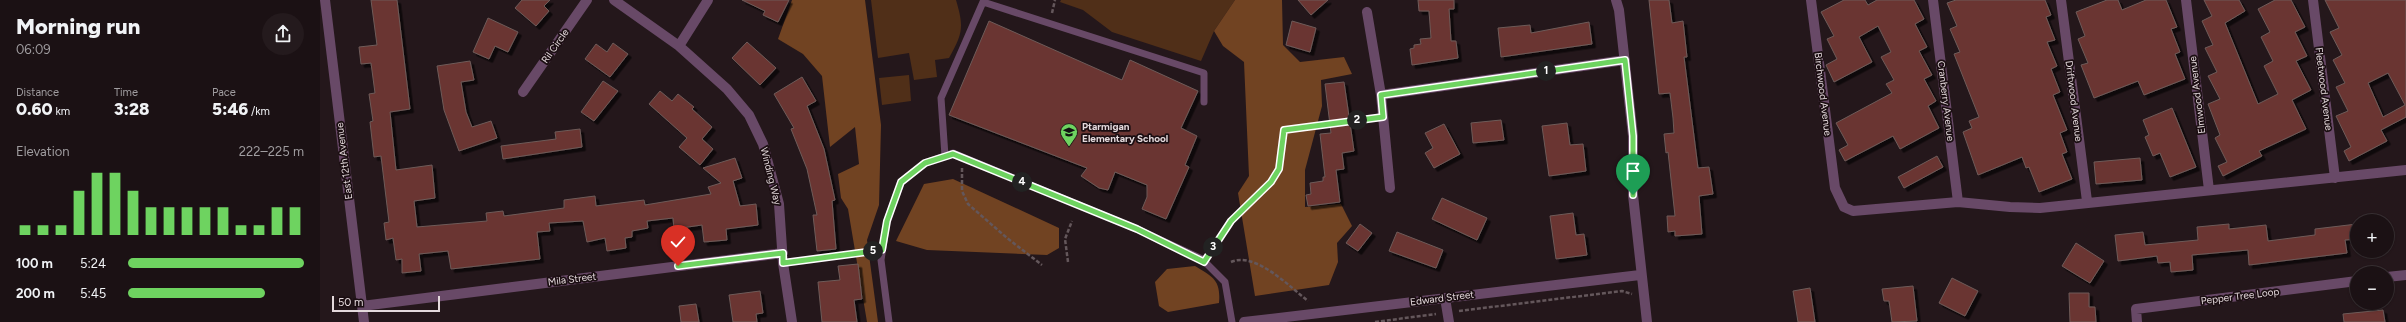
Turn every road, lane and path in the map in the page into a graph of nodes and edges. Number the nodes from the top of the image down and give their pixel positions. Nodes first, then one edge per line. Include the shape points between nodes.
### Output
1 (325, 0) edge
2 (587, 0) edge
3 (614, 0) edge
4 (708, 0) edge
5 (1616, 0) edge
6 (1811, 0) edge
7 (1933, 0) edge
8 (2061, 0) edge
9 (2186, 0) edge
10 (2313, 0) edge
11 (1367, 12) dead end
12 (679, 46) junction
13 (1625, 60) junction
14 (523, 92) dead end
15 (1381, 95) junction
16 (1204, 102) dead end
17 (1383, 117) junction
18 (945, 156) junction
19 (962, 168) dead end
20 (2406, 170) edge
21 (2335, 178) junction
22 (1390, 188) dead end
23 (2209, 190) junction
24 (2087, 201) junction
25 (1958, 202) junction
26 (1072, 220) dead end
27 (882, 250) junction
28 (783, 258) junction
29 (1068, 262) dead end
30 (1204, 262) junction
31 (1232, 262) dead end
32 (1042, 265) dead end
33 (1640, 275) junction
34 (2406, 275) edge
35 (2394, 276) edge
36 (2350, 282) edge
37 (1445, 298) junction
38 (1635, 298) dead end
39 (1308, 301) dead end
40 (362, 306) junction
41 (1448, 317) edge
42 (364, 322) edge
43 (792, 322) edge
44 (889, 322) edge
45 (1232, 322) edge
46 (1244, 322) edge
47 (1375, 322) edge
48 (1647, 322) edge
49 (2137, 322) edge

1 - 40 street, East 12th Avenue
2 - 14 street, Ril Circle
3 - 12 street, Winding Way
4 - 12 street
5 - 13 street
6 - 25 street, Birchwood Avenue via 1835,188 1844,207 1853,211
7 - 25 street, Cranberry Avenue
8 - 24 street, Driftwood Avenue
9 - 23 street, Elmwood Avenue
10 - 21 street, Fleetwood Avenue
11 - 15 street
12 - 28 street, Winding Way via 727,89 749,114 763,144 779,204
13 - 15 street
13 - 33 street via 1633,136 1633,195
15 - 17 street
16 - 18 lane via 1204,73 983,2 941,98
17 - 22 street
17 - 30 path via 1284,130 1279,169 1271,182 1231,221
18 - 27 lane via 925,163 901,182 887,221
18 - 30 lane via 953,154 1137,229
19 - 32 path via 962,191 968,204
20 - 21 street, Birchwood Avenue
21 - 23 street, Birchwood Avenue
23 - 24 street, Birchwood Avenue
24 - 25 street, Birchwood Avenue via 2040,208
26 - 29 path via 1065,239
27 - 28 path
27 - 44 lane
28 - 40 street, Mila Street
28 - 43 street, Winding Way
30 - 45 lane via 1224,282
31 - 39 path via 1239,258 1250,260 1274,274
33 - 37 street, Edward Street
33 - 48 street
34 - 35 street
36 - 49 street, Pepper Tree Loop via 2136,309
37 - 41 street
37 - 46 street, Edward Street
38 - 41 path via 1632,293 1622,291
40 - 42 street, East 12th Avenue
41 - 47 path

